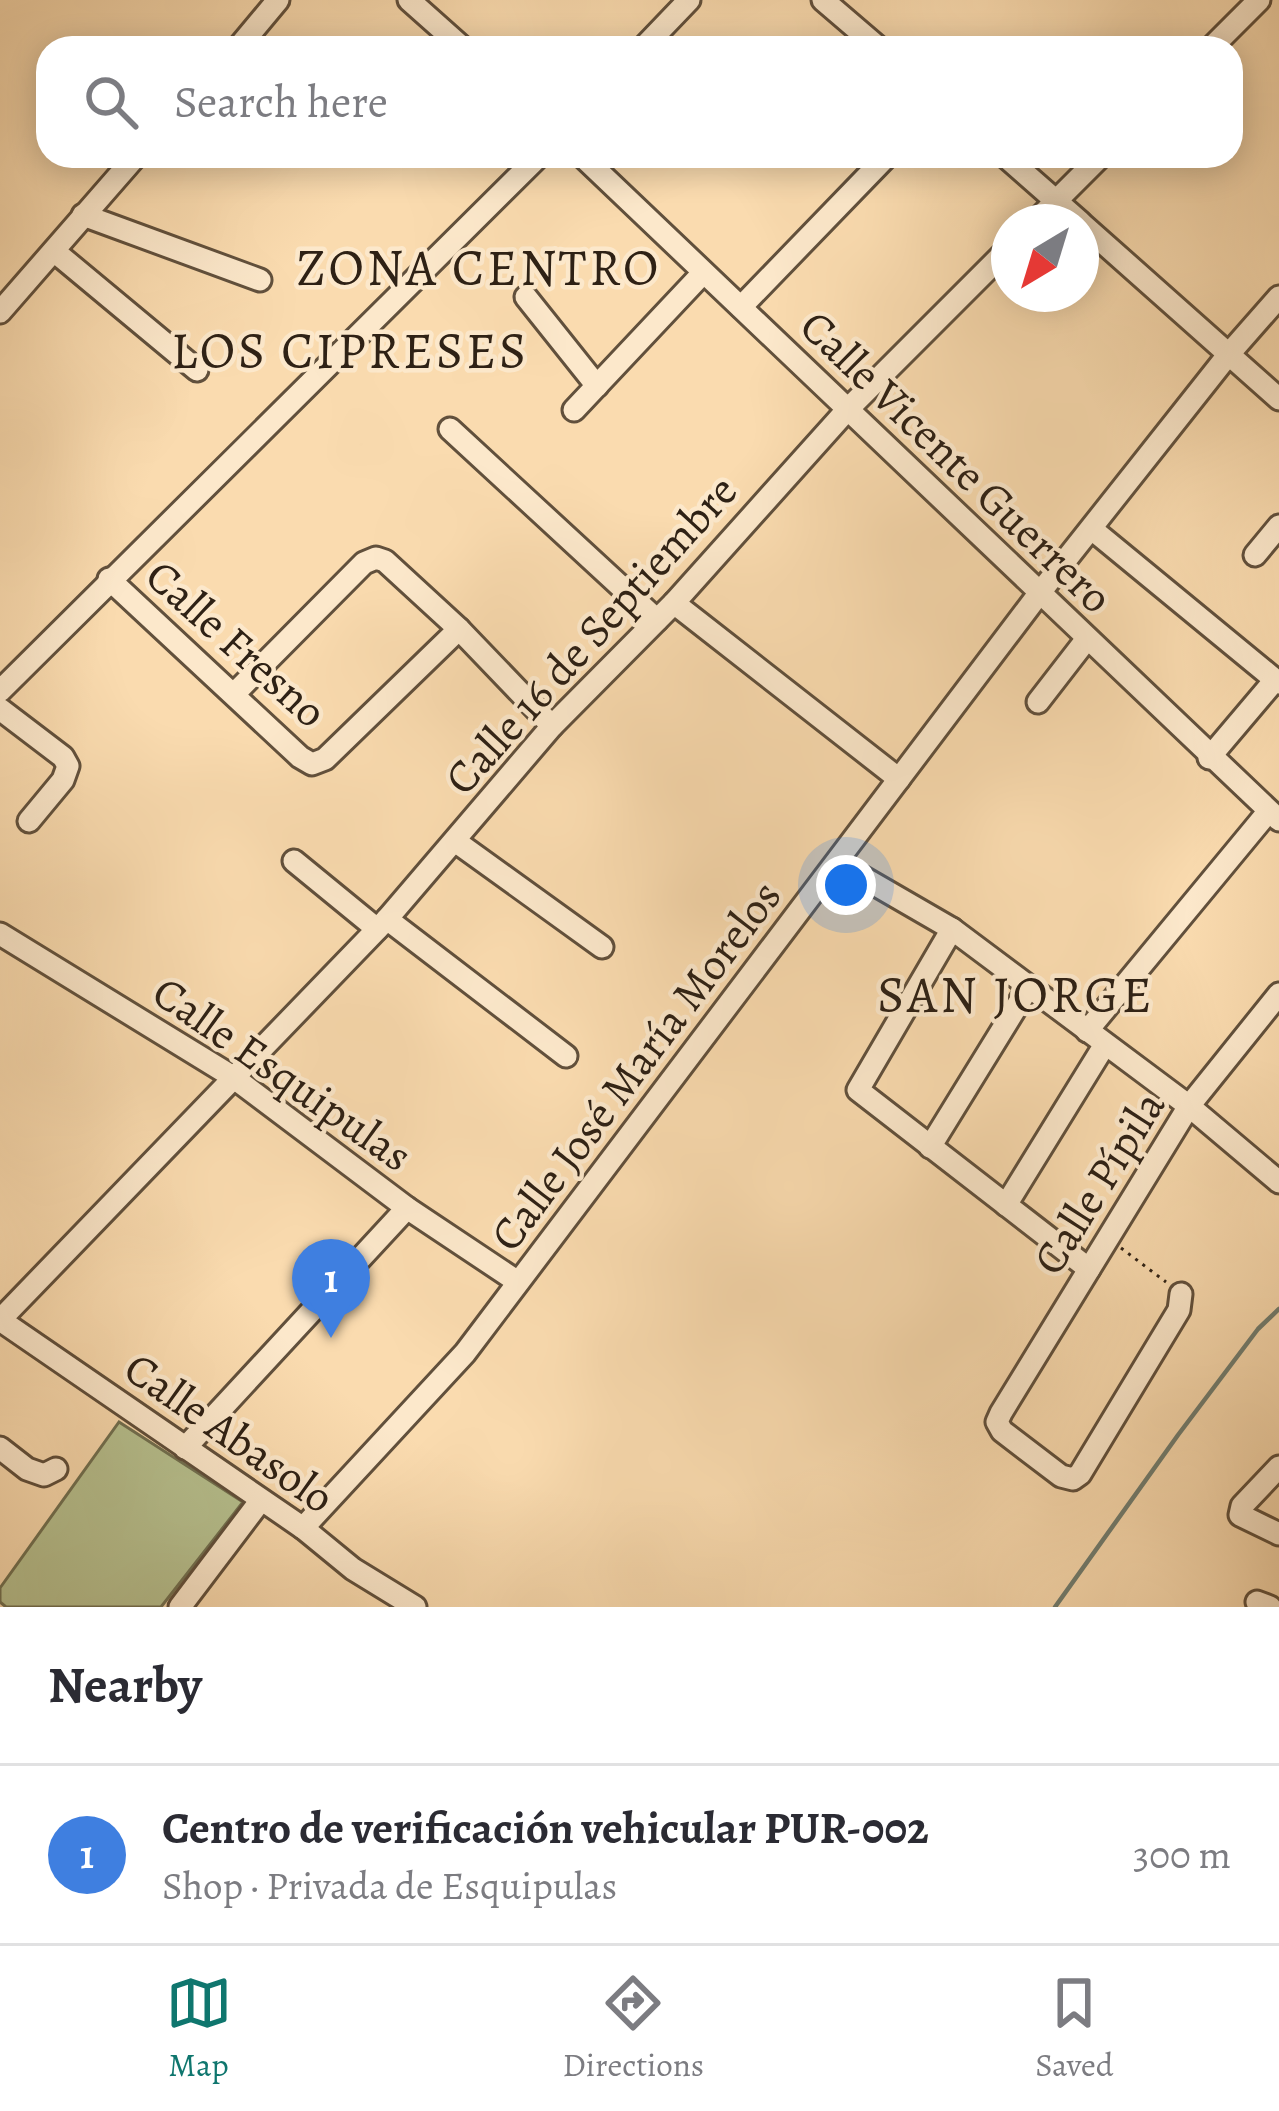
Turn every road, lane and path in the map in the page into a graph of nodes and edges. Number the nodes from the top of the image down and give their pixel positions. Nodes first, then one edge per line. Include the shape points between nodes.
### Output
1 (278, 0) edge
2 (410, 0) edge
3 (689, 0) edge
4 (823, 0) edge
5 (1259, 0) edge
6 (248, 36) edge
7 (450, 36) edge
8 (654, 36) edge
9 (865, 36) edge
10 (1223, 36) edge
11 (125, 168) edge
12 (527, 168) edge
13 (594, 168) edge
14 (874, 168) edge
15 (1018, 168) edge
16 (1089, 168) edge
17 (1056, 200) junction
18 (1052, 204) edge
19 (1061, 204) edge
20 (83, 215) junction
21 (1099, 238) edge
22 (54, 251) junction
23 (991, 266) edge
24 (702, 274) junction
25 (260, 280) dead end
26 (526, 297) dead end
27 (1279, 297) edge
28 (741, 307) junction
29 (1, 308) edge
30 (1228, 355) junction
31 (197, 370) dead end
32 (597, 386) junction
33 (1279, 399) edge
34 (574, 410) dead end
35 (847, 410) junction
36 (450, 429) dead end
37 (1279, 526) edge
38 (1093, 530) junction
39 (1256, 555) dead end
40 (109, 579) junction
41 (1038, 595) junction
42 (674, 603) junction
43 (657, 620) junction
44 (459, 629) junction
45 (1086, 640) junction
46 (1277, 682) edge
47 (0, 691) edge
48 (234, 694) junction
49 (1038, 702) dead end
50 (0, 709) edge
51 (552, 726) junction
52 (1209, 758) junction
53 (899, 779) junction
54 (1274, 816) edge
55 (29, 821) dead end
56 (455, 841) junction
57 (294, 861) dead end
58 (838, 863) junction
59 (382, 924) junction
60 (952, 929) junction
61 (0, 934) edge
62 (602, 947) dead end
63 (1028, 988) junction
64 (1279, 994) edge
65 (1095, 1039) junction
66 (566, 1056) dead end
67 (233, 1077) junction
68 (1189, 1106) junction
69 (930, 1148) junction
70 (1279, 1182) edge
71 (1006, 1205) junction
72 (407, 1208) junction
73 (1108, 1238) junction
74 (1089, 1269) junction
75 (518, 1282) junction
76 (1181, 1294) joint
77 (0, 1320) edge
78 (0, 1448) edge
79 (184, 1448) junction
80 (1279, 1467) edge
81 (56, 1469) dead end
82 (260, 1500) junction
83 (303, 1528) junction
84 (1279, 1534) edge
85 (180, 1607) edge
86 (415, 1607) edge

1 - 6 street
2 - 7 street
3 - 8 street
4 - 9 street
5 - 10 street
11 - 20 street
12 - 40 street
13 - 24 street, Calle Vicente Guerrero
14 - 28 street
15 - 17 street
16 - 17 street
17 - 18 street
17 - 19 street
20 - 22 street
20 - 25 street
21 - 30 street
22 - 29 street
22 - 31 street
23 - 35 street, Calle 16 de Septiembre
24 - 28 street, Calle Vicente Guerrero
24 - 32 street
26 - 32 street
27 - 30 street, Calle José María Morelos
28 - 35 street, Calle Vicente Guerrero
30 - 33 street
30 - 38 street, Calle José María Morelos
32 - 34 street
35 - 41 street, Calle Vicente Guerrero
35 - 42 street, Calle 16 de Septiembre
36 - 43 street
37 - 39 street
38 - 41 street, Calle José María Morelos
38 - 46 street
40 - 47 street
40 - 48 street, Calle Fresno
41 - 45 street, Calle Vicente Guerrero
41 - 53 street, Calle José María Morelos
42 - 43 street, Calle 16 de Septiembre
42 - 53 street
43 - 51 street, Calle 16 de Septiembre
44 - 48 street, Calle Fresno via 312,764
44 - 48 street via 376,558
44 - 51 street
45 - 49 street
45 - 52 street, Calle Vicente Guerrero
46 - 52 street
50 - 55 street via 68,766
51 - 56 street, Calle 16 de Septiembre
52 - 54 street, Calle Vicente Guerrero
53 - 58 street, Calle José María Morelos
54 - 65 street
56 - 59 street, Calle 16 de Septiembre
56 - 62 street
57 - 59 street
58 - 60 street
58 - 75 street, Calle José María Morelos
59 - 66 street
59 - 67 street, Calle 16 de Septiembre
60 - 63 street
60 - 69 street via 858,1090
61 - 67 street, Calle Esquipulas
63 - 65 street
63 - 69 street
64 - 68 street, Calle Pípila
65 - 68 street
65 - 71 street
67 - 72 street, Calle Esquipulas
67 - 77 street, Calle 16 de Septiembre
68 - 70 street
68 - 73 street, Calle Pípila
69 - 71 street
71 - 74 street
72 - 75 street, Calle Esquipulas
72 - 79 street
73 - 74 street, Calle Pípila
73 - 76 path
74 - 76 street, Calle Pípila via 997,1422 1061,1475 1080,1474 1179,1310
75 - 83 street, Calle José María Morelos via 465,1353
77 - 79 street, Calle Abasolo
78 - 81 street via 27,1469
79 - 82 street, Calle Abasolo
80 - 84 street via 1240,1515
82 - 83 street, Calle Abasolo
82 - 85 street
83 - 86 street, Calle Abasolo

